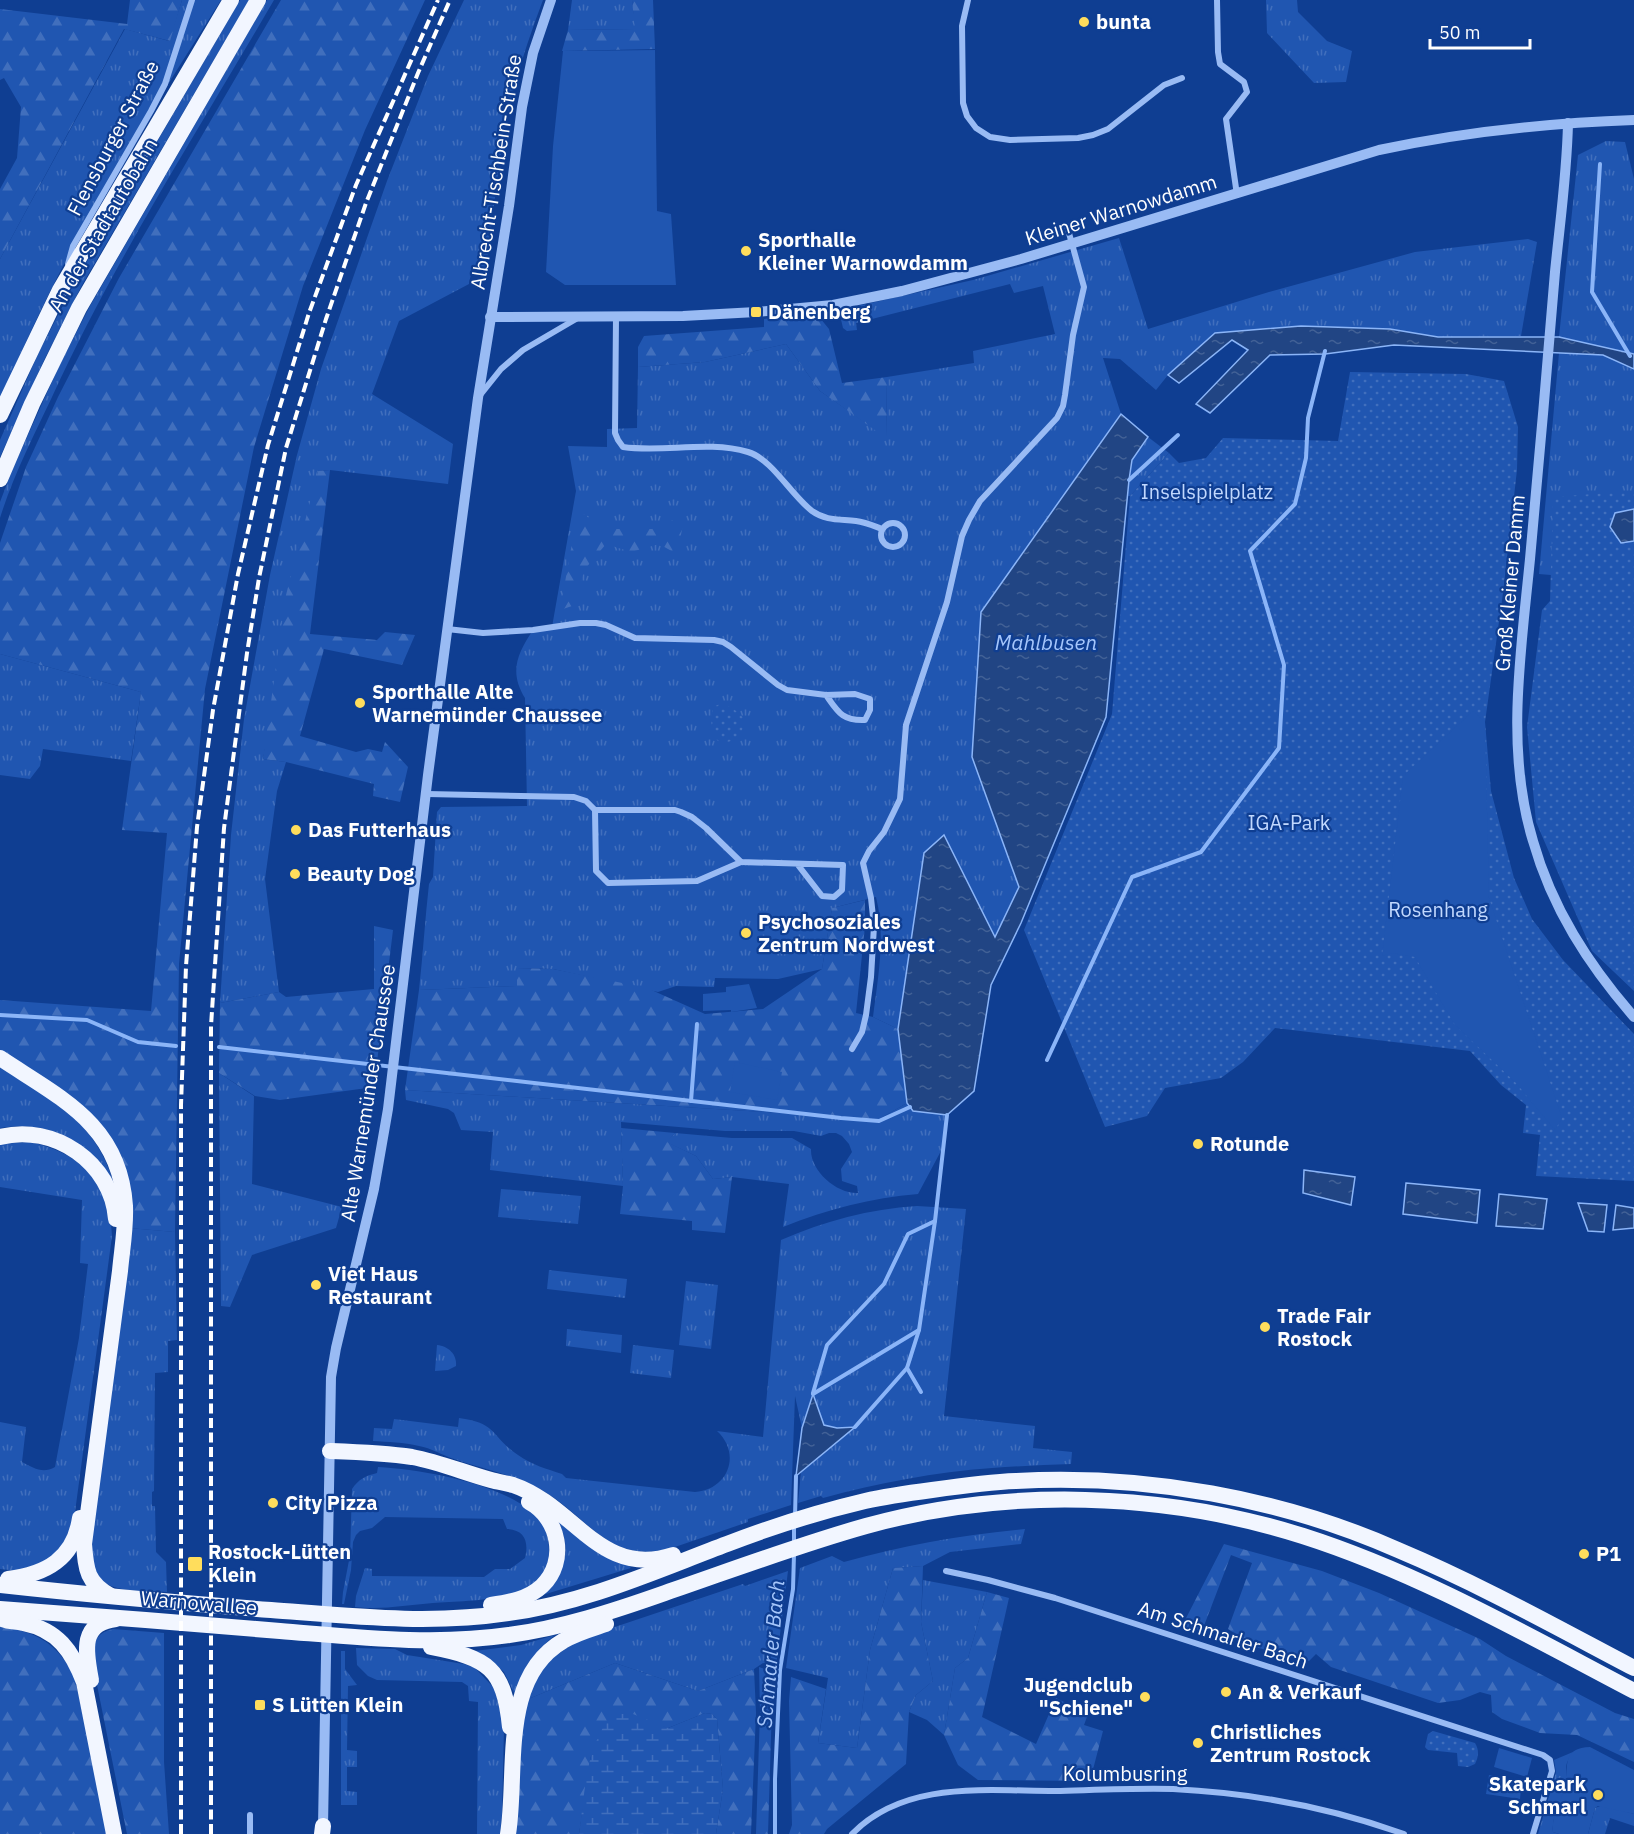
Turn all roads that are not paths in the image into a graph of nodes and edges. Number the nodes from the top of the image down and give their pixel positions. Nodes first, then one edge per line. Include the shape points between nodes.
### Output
1 (192, 0) edge
2 (231, 0) edge
3 (258, 0) edge
4 (551, 0) edge
5 (968, 0) edge
6 (1217, 0) edge
7 (1182, 78) dead end
8 (1634, 120) edge
9 (1568, 123) junction
10 (1237, 195) junction
11 (1067, 226) dead end
12 (1071, 244) junction
13 (60, 290) junction
14 (581, 316) junction
15 (616, 316) junction
16 (490, 317) junction
17 (477, 398) junction
18 (0, 416) edge
19 (0, 479) edge
20 (882, 529) junction
21 (447, 628) junction
22 (826, 695) junction
23 (427, 794) junction
24 (595, 810) junction
25 (741, 862) junction
26 (798, 865) junction
27 (1634, 1017) edge
28 (852, 1048) dead end
29 (0, 1058) edge
30 (0, 1137) edge
31 (330, 1451) junction
32 (492, 1481) junction
33 (732, 1542) junction
34 (946, 1572) dead end
35 (0, 1580) edge
36 (0, 1585) edge
37 (122, 1598) junction
38 (627, 1606) junction
39 (0, 1609) edge
40 (0, 1618) edge
41 (128, 1618) junction
42 (423, 1620) junction
43 (395, 1640) junction
44 (1588, 1644) junction
45 (1634, 1656) edge
46 (1634, 1668) edge
47 (1634, 1691) edge
48 (513, 1751) junction
49 (250, 1815) dead end
50 (323, 1830) edge
51 (114, 1834) edge
52 (122, 1834) edge
53 (250, 1834) edge
54 (508, 1834) edge
55 (852, 1834) edge
56 (1404, 1834) edge
57 (1533, 1834) edge

1 - 13 street, Flensburger Straße via 165,84 73,246
2 - 13 highway, An der Stadtautobahn
3 - 19 highway, An der Stadtautobahn via 79,308
4 - 16 street, Albrecht-Tischbein-Straße via 523,98
5 - 7 street via 962,26 963,103 976,128 990,137 1010,140 1093,135 1108,129 1164,85
6 - 10 street via 1220,64 1244,82 1247,92 1226,118
8 - 9 street, Kleiner Warnowdamm
9 - 10 street, Kleiner Warnowdamm via 1379,150
9 - 27 street, Groß Kleiner Damm via 1519,686 1518,763 1532,840 1554,899 1586,957
10 - 12 street, Kleiner Warnowdamm
11 - 12 street
12 - 15 street, Kleiner Warnowdamm via 902,291 833,305 746,313
12 - 28 street via 1084,287 1063,406 980,501 969,520 947,602 906,725 900,799 863,863 874,926 871,977 862,1032
13 - 18 highway, An der Stadtautobahn
14 - 15 street, Kleiner Warnowdamm
14 - 16 street, Kleiner Warnowdamm
14 - 17 street via 523,350
15 - 20 street via 615,433 623,447 713,447 751,452 812,511 826,519 857,521
16 - 17 street, Alte Warnemünder Chaussee
17 - 21 street, Alte Warnemünder Chaussee
20 - 20 street via 880,537 884,544 891,548 902,543 905,532 900,526 893,523
21 - 22 street via 483,633 580,623 606,625 635,638 714,640 731,647 786,690
21 - 23 street, Alte Warnemünder Chaussee
22 - 22 street via 845,718 865,720 870,710 870,699 855,694
23 - 24 street via 574,797
23 - 31 street, Alte Warnemünder Chaussee via 393,1073 374,1189 336,1348 330,1393
24 - 25 street via 681,812 706,828
24 - 25 street via 596,871 608,883 697,881
25 - 26 street
26 - 26 street via 822,896 834,897 842,890 843,865
29 - 37 highway via 82,1114 114,1159 123,1188 121,1260 84,1544 90,1580 97,1588
30 - 35 highway via 46,1137 78,1152 105,1180 117,1227 76,1535 68,1550 46,1569 31,1576
31 - 32 highway via 412,1457
31 - 50 street, Alte Warnemünder Chaussee
32 - 33 highway via 511,1484 540,1497 600,1546 625,1558 649,1561 704,1544
32 - 42 highway via 545,1515 557,1540 554,1568 544,1584 521,1599 441,1609
33 - 42 highway, Warnowallee via 606,1591 572,1600 512,1613
33 - 44 highway via 877,1499 977,1484 1019,1480 1122,1483 1194,1491 1282,1510 1398,1549
34 - 57 street, Am Schmarler Bach via 1054,1598 1543,1755 1550,1760 1552,1771
36 - 37 highway, Warnowallee
37 - 42 highway, Warnowallee
38 - 43 highway via 514,1635
38 - 47 highway via 806,1545 905,1517 1016,1502 1118,1502 1268,1526 1348,1552 1490,1616
38 - 48 highway via 612,1622 563,1641 538,1660 521,1698
39 - 41 highway, Warnowallee
40 - 51 highway via 38,1627 53,1635 75,1660 84,1682
41 - 43 highway, Warnowallee
41 - 52 highway via 101,1623 92,1630 86,1644
43 - 48 highway via 464,1655 492,1671 507,1700
44 - 45 highway via 1616,1648
44 - 46 highway
48 - 54 highway
49 - 53 street
55 - 56 street, Kolumbusring via 885,1809 948,1792 1171,1789 1275,1799 1363,1819

